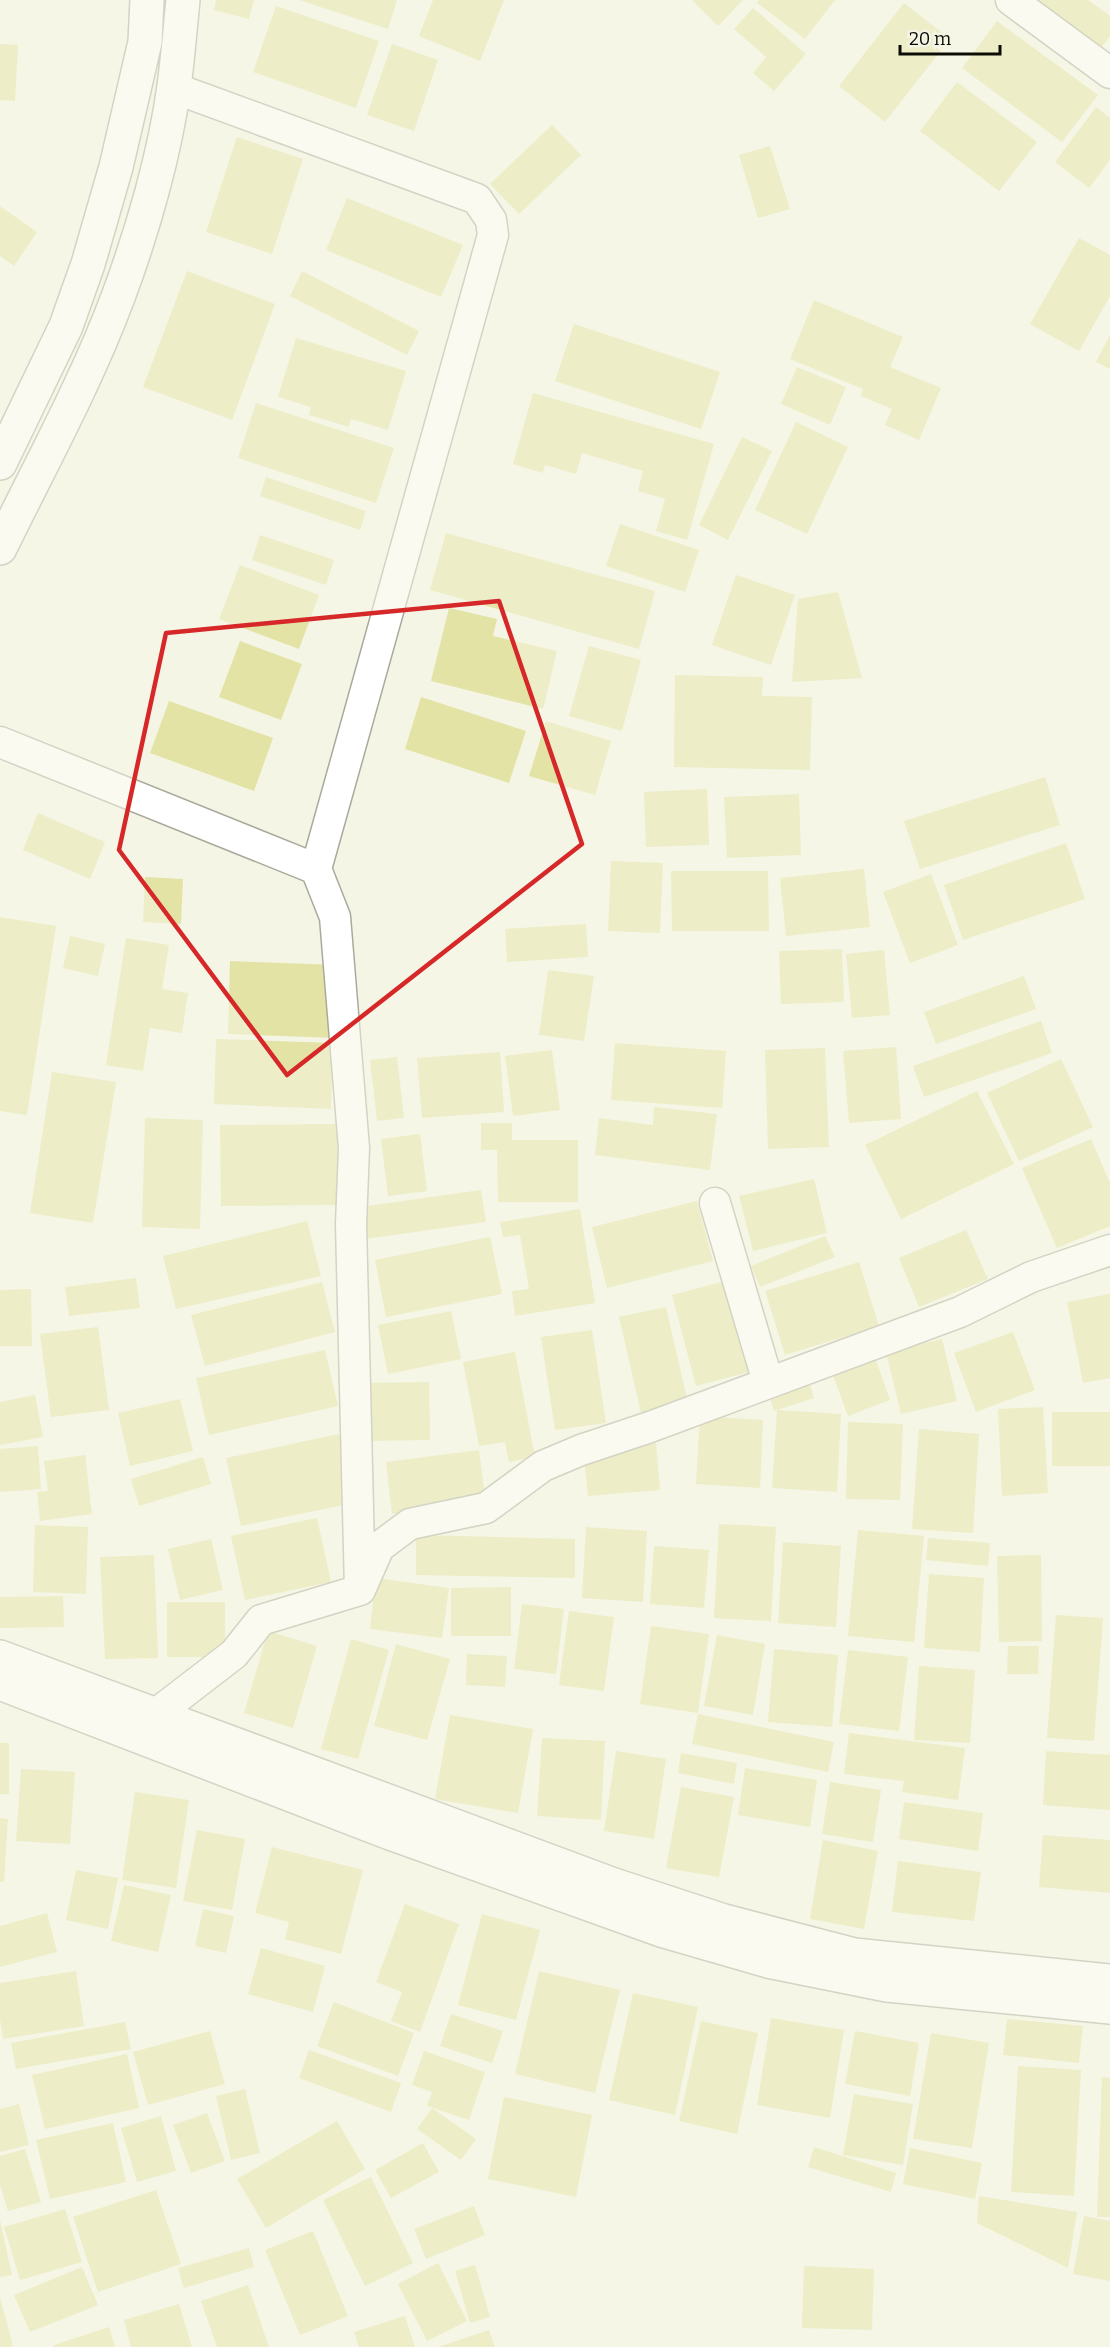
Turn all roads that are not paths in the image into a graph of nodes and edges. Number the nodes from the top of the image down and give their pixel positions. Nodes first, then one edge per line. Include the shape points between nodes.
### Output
1 (147, 0) edge
2 (183, 0) edge
3 (1011, 0) edge
4 (1110, 73) edge
5 (174, 88) junction
6 (0, 463) edge
7 (0, 548) edge
8 (0, 742) edge
9 (316, 869) junction
10 (715, 1203) dead end
11 (1110, 1250) edge
12 (768, 1382) junction
13 (360, 1590) junction
14 (0, 1657) edge
15 (0, 1683) edge
16 (156, 1714) junction
17 (1110, 1981) edge
18 (1110, 2007) edge

1 - 6 main road via 142,54 88,264 66,326
2 - 5 main road
3 - 4 street
5 - 7 main road via 145,215 118,297 80,385
5 - 9 street via 477,199 491,220 493,236
8 - 9 street
9 - 13 street via 335,917 354,1148 351,1224
10 - 12 street
11 - 12 street via 1031,1277 960,1312
12 - 13 street via 543,1466 486,1508 410,1524 379,1547
13 - 16 street via 261,1620 234,1654
14 - 16 main road
15 - 18 main road via 390,1833 664,1931 768,1961 887,1985
16 - 17 main road via 614,1885 724,1921 854,1955

